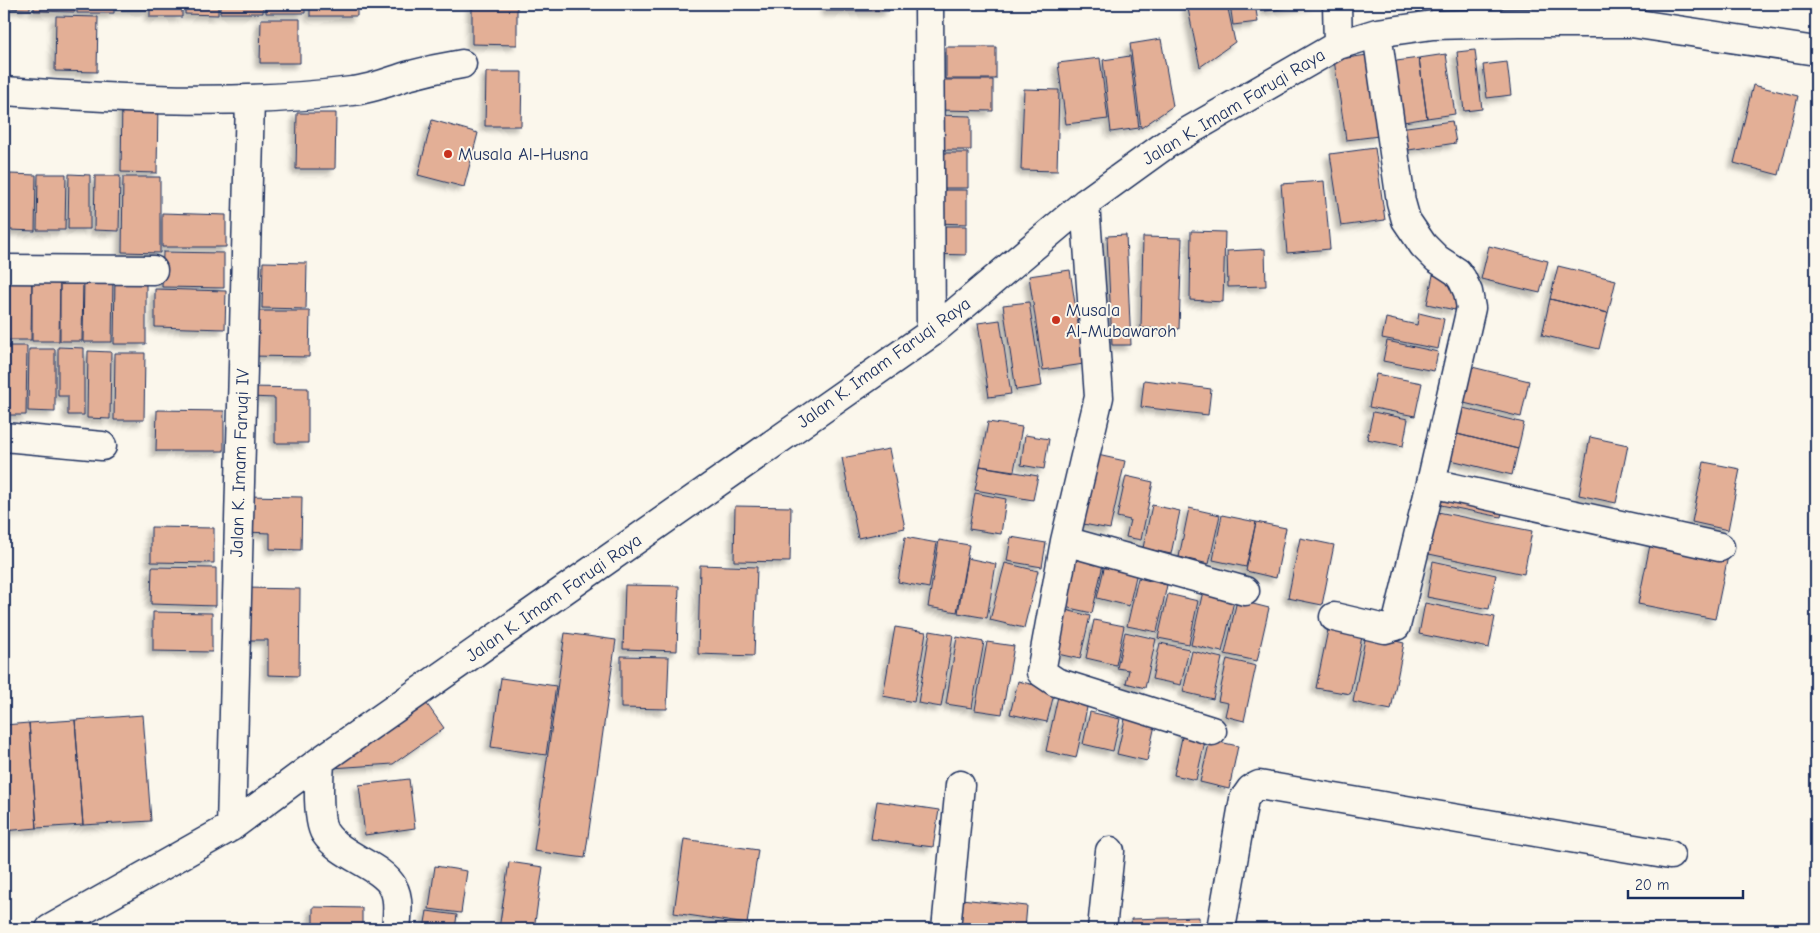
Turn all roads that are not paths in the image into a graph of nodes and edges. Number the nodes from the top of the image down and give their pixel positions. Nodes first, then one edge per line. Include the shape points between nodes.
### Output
1 (929, 4) edge
2 (1337, 4) edge
3 (1377, 33) junction
4 (1338, 45) junction
5 (1816, 51) edge
6 (462, 64) dead end
7 (4, 92) edge
8 (250, 100) junction
9 (1085, 203) junction
10 (4, 269) edge
11 (153, 270) dead end
12 (931, 333) junction
13 (4, 436) edge
14 (102, 446) dead end
15 (1431, 483) junction
16 (1065, 541) junction
17 (1720, 547) dead end
18 (1245, 591) dead end
19 (1334, 617) dead end
20 (1212, 731) dead end
21 (320, 761) junction
22 (960, 785) dead end
23 (231, 827) junction
24 (1110, 851) dead end
25 (1670, 855) dead end
26 (50, 929) edge
27 (396, 929) edge
28 (946, 929) edge
29 (1102, 929) edge
30 (1221, 929) edge

1 - 12 street
2 - 4 street
3 - 4 street, Jalan K. Imam Faruqi Raya
3 - 5 street, Jalan K. Imam Faruqi Raya via 1433,26 1631,23
3 - 15 street via 1400,202 1406,220 1423,245 1462,279 1471,308
4 - 9 street, Jalan K. Imam Faruqi Raya via 1168,143
6 - 8 street via 431,69 374,88
7 - 8 street via 137,100
8 - 23 street, Jalan K. Imam Faruqi IV
9 - 12 street, Jalan K. Imam Faruqi Raya
9 - 16 street via 1099,397
10 - 11 street
12 - 21 street, Jalan K. Imam Faruqi Raya
13 - 14 street
15 - 17 street
15 - 19 street via 1396,626 1385,629
16 - 18 street
16 - 20 street via 1040,670 1042,674 1056,682
21 - 23 street, Jalan K. Imam Faruqi Raya
21 - 27 street via 318,795 324,832 341,850 382,875 394,888
22 - 28 street
23 - 26 street, Jalan K. Imam Faruqi Raya
24 - 29 street
25 - 30 street via 1259,785 1251,789 1244,799

